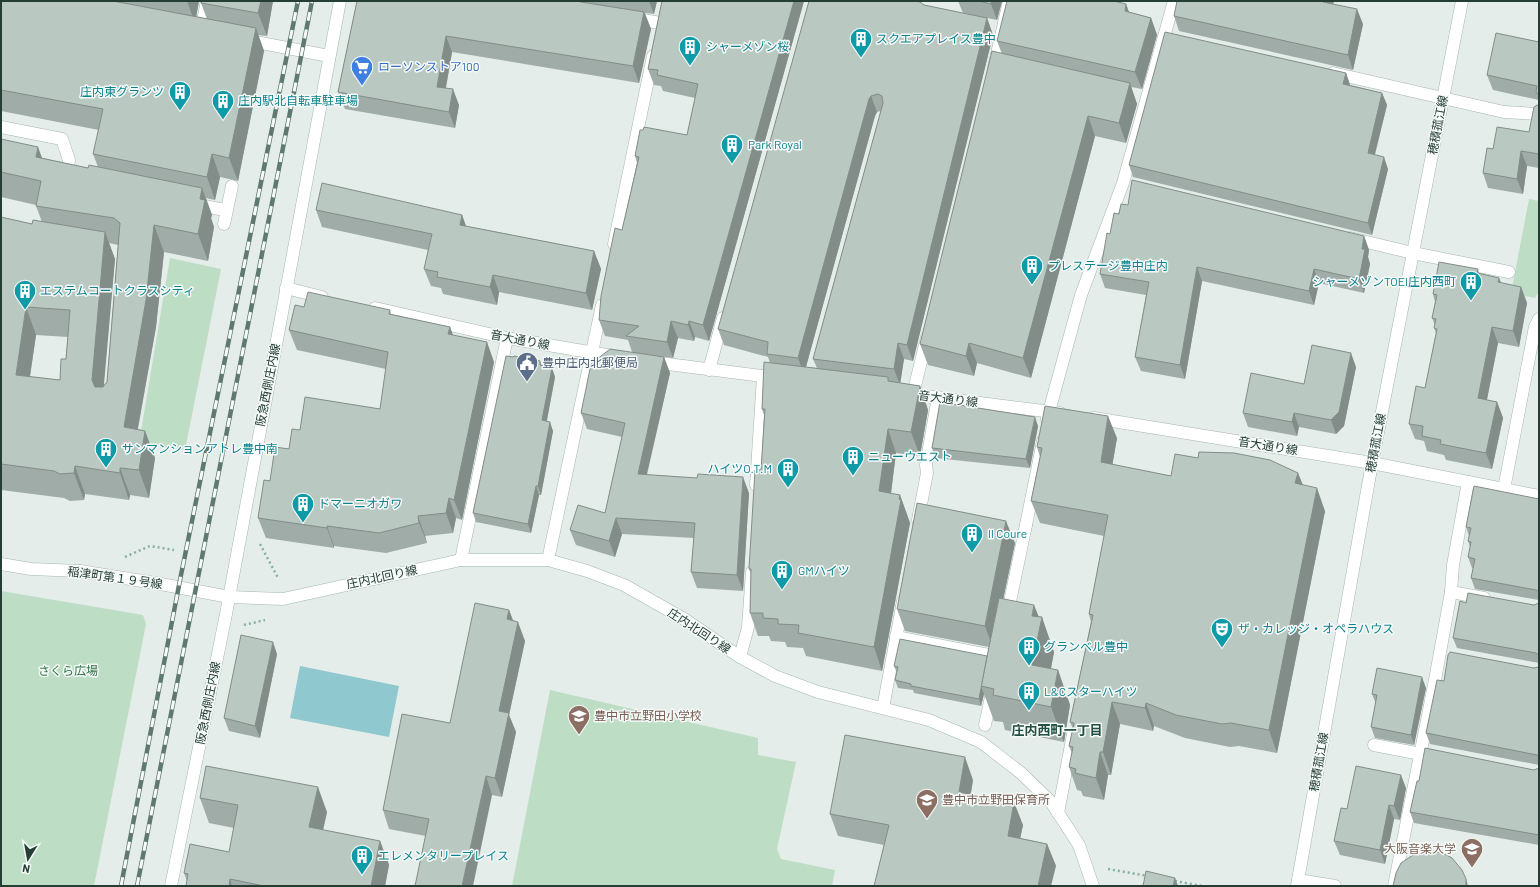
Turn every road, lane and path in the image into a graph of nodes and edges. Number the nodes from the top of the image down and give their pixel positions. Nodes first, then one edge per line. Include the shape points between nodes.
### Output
1 (207, 1) edge
2 (340, 1) edge
3 (1009, 1) edge
4 (1174, 1) edge
5 (1462, 1) edge
6 (663, 8) edge
7 (620, 16) edge
8 (660, 23) junction
9 (186, 28) edge
10 (201, 30) junction
11 (216, 34) edge
12 (1164, 35) junction
13 (231, 37) edge
14 (1180, 39) edge
15 (329, 56) junction
16 (995, 63) junction
17 (1010, 67) edge
18 (1320, 70) edge
19 (991, 78) edge
20 (1132, 95) dead end
21 (1147, 98) junction
22 (1444, 99) junction
23 (1539, 114) edge
24 (1, 127) edge
25 (82, 181) edge
26 (1123, 183) junction
27 (232, 186) dead end
28 (1138, 187) edge
29 (180, 201) edge
30 (225, 210) junction
31 (224, 224) dead end
32 (1337, 234) edge
33 (1413, 253) junction
34 (612, 254) edge
35 (1509, 272) dead end
36 (286, 288) junction
37 (604, 292) edge
38 (332, 299) edge
39 (363, 306) edge
40 (726, 309) edge
41 (1539, 319) edge
42 (930, 325) edge
43 (507, 338) junction
44 (592, 354) junction
45 (709, 370) junction
46 (763, 377) junction
47 (786, 379) edge
48 (897, 392) edge
49 (913, 394) junction
50 (938, 397) junction
51 (1049, 411) junction
52 (1372, 463) junction
53 (1468, 482) junction
54 (1504, 489) junction
55 (756, 494) edge
56 (1539, 496) edge
57 (915, 535) edge
58 (752, 557) edge
59 (461, 560) junction
60 (548, 560) junction
61 (1, 564) edge
62 (905, 590) edge
63 (1451, 592) junction
64 (228, 597) junction
65 (1495, 600) edge
66 (1005, 626) edge
67 (896, 637) junction
68 (1440, 653) junction
69 (1456, 655) edge
70 (740, 657) junction
71 (1421, 677) edge
72 (1435, 680) junction
73 (883, 708) junction
74 (1075, 723) edge
75 (985, 725) dead end
76 (1374, 745) dead end
77 (1424, 752) junction
78 (1058, 813) junction
79 (1107, 868) dead end
80 (1151, 877) edge
81 (1173, 881) edge
82 (1298, 883) edge
83 (171, 886) edge
84 (1093, 886) edge
85 (1202, 886) edge
86 (1335, 886) edge
87 (1394, 886) edge

1 - 10 street
2 - 15 street, 阪急西側庄内線
3 - 16 street via 998,28
4 - 12 street
5 - 22 street, 穂積菰江線
6 - 8 street
7 - 8 street
8 - 34 street
9 - 10 street
10 - 11 street
12 - 14 street
12 - 21 street
13 - 15 street
15 - 36 street, 阪急西側庄内線
16 - 17 street
16 - 19 street
18 - 22 street
20 - 21 street
21 - 26 street
22 - 23 street via 1504,112
22 - 33 street, 穂積菰江線
24 - 25 street via 62,139 70,160 67,178
26 - 28 street
26 - 51 street via 1081,295
27 - 30 street
29 - 30 street
30 - 31 street
32 - 33 street
33 - 35 street
33 - 52 street, 穂積菰江線
36 - 38 street
36 - 64 street, 阪急西側庄内線
37 - 44 street
39 - 43 street, 音大通り線
40 - 45 street
41 - 54 street via 1535,327
42 - 49 street
43 - 44 street, 音大通り線
43 - 59 street
44 - 45 street, 音大通り線
44 - 60 street
45 - 46 street, 音大通り線
46 - 47 street, 音大通り線
46 - 55 street
48 - 49 street, 音大通り線
49 - 50 street, 音大通り線
50 - 51 street, 音大通り線
50 - 57 street
51 - 52 street, 音大通り線
51 - 66 street
52 - 53 street, 音大通り線
52 - 82 street, 穂積菰江線
53 - 54 street, 音大通り線
53 - 63 street via 1453,565
54 - 56 street, 音大通り線
58 - 70 street via 748,627
59 - 60 street, 庄内北回り線
59 - 64 street, 庄内北回り線 via 283,599
60 - 70 street, 庄内北回り線 via 624,585 684,619
61 - 64 street, 稲津町第１９号線 via 80,572
62 - 67 street
63 - 65 street
63 - 68 street
64 - 83 street, 阪急西側庄内線
67 - 73 street
67 - 75 street via 1000,653
68 - 69 street
68 - 72 street
70 - 73 street, 庄内北回り線 via 775,676 818,692
71 - 72 street
72 - 77 street
73 - 78 street, 庄内北回り線 via 929,720 981,742 1021,773 1051,802
74 - 78 street
76 - 77 street
77 - 87 street
78 - 84 street, 庄内北回り線 via 1079,845
79 - 80 path
81 - 85 path
82 - 86 street

